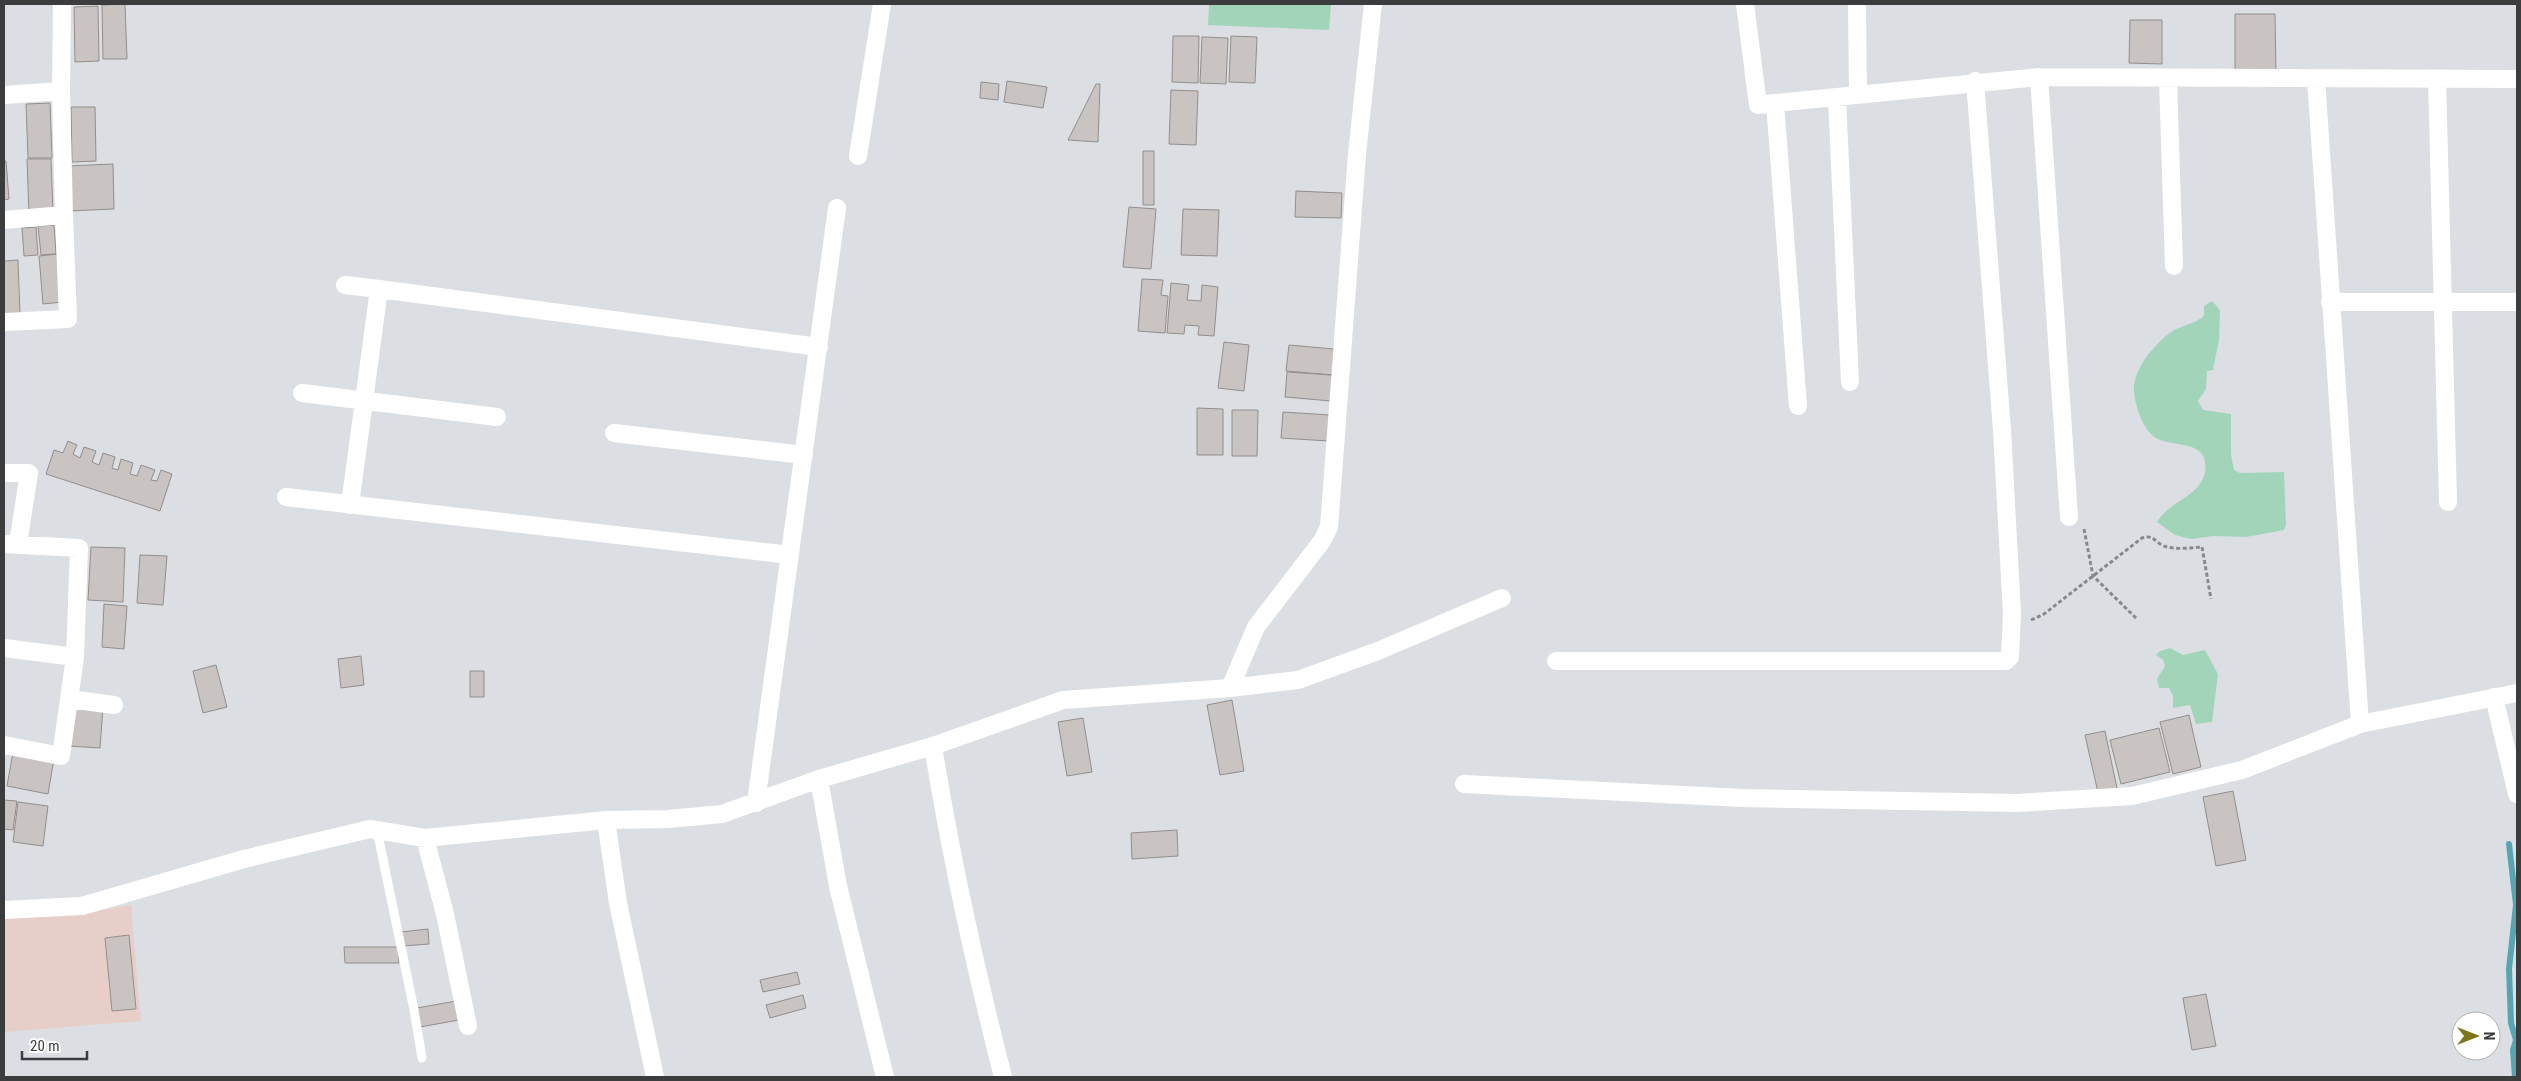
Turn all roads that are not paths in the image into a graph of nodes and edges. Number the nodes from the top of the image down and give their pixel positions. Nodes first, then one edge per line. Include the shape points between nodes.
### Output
1 (62, 4) edge
2 (882, 4) edge
3 (1373, 4) edge
4 (1745, 4) edge
5 (1857, 4) edge
6 (2039, 77) junction
7 (2168, 79) junction
8 (2316, 79) junction
9 (2437, 79) junction
10 (2517, 79) edge
11 (1975, 81) junction
12 (61, 91) junction
13 (4, 95) edge
14 (1858, 95) junction
15 (1837, 98) junction
16 (1775, 104) junction
17 (858, 156) dead end
18 (837, 208) dead end
19 (64, 215) junction
20 (4, 220) edge
21 (2174, 266) dead end
22 (345, 285) dead end
23 (379, 289) junction
24 (2330, 302) junction
25 (2444, 302) junction
26 (2517, 302) edge
27 (4, 322) edge
28 (819, 347) junction
29 (1850, 382) dead end
30 (302, 393) dead end
31 (364, 401) junction
32 (1798, 406) dead end
33 (497, 417) dead end
34 (614, 434) dead end
35 (804, 455) junction
36 (4, 473) edge
37 (286, 498) dead end
38 (2448, 502) dead end
39 (350, 505) junction
40 (2069, 510) road end
41 (11, 544) edge
42 (790, 556) junction
43 (1502, 598) dead end
44 (4, 648) edge
45 (75, 657) junction
46 (1556, 661) dead end
47 (1230, 688) junction
48 (2517, 693) edge
49 (2494, 697) junction
50 (70, 698) junction
51 (114, 705) dead end
52 (2360, 724) junction
53 (4, 745) edge
54 (933, 746) junction
55 (819, 779) junction
56 (1464, 784) dead end
57 (2517, 794) edge
58 (756, 803) junction
59 (606, 820) junction
60 (376, 830) junction
61 (425, 838) junction
62 (4, 910) edge
63 (468, 1026) dead end
64 (422, 1058) dead end
65 (655, 1077) edge
66 (885, 1077) edge
67 (1002, 1077) edge

1 - 12 street
2 - 17 street
3 - 47 street via 1357,154 1330,527 1256,627
4 - 16 street via 1758,106
5 - 14 street
6 - 7 street
6 - 11 street
6 - 40 street
7 - 8 street
7 - 21 street
8 - 9 street
8 - 24 street
9 - 10 street
9 - 25 street
11 - 14 street
11 - 46 street via 2002,430 2012,654 2006,661
12 - 13 street
12 - 19 street
14 - 15 street
15 - 16 street
15 - 29 street
16 - 32 street
18 - 28 street
19 - 20 street
19 - 27 street via 68,319
22 - 23 street
23 - 28 street
23 - 31 street
24 - 25 street
24 - 52 street
25 - 26 street
25 - 38 street
28 - 35 street
30 - 31 street
31 - 33 street
31 - 39 street
34 - 35 street
35 - 42 street
36 - 41 street via 29,473
37 - 39 street
39 - 42 street
41 - 45 street via 79,548
42 - 58 street
43 - 47 street via 1378,651 1298,680
44 - 45 street
45 - 50 street
47 - 54 street via 1063,700
48 - 49 street
49 - 52 street
49 - 57 street
50 - 51 street
50 - 53 street via 61,756
52 - 56 street via 2242,770 2132,796 2017,803 1742,798
54 - 55 street
54 - 67 street via 950,851
55 - 58 street
55 - 66 street via 840,895
58 - 59 street via 722,814
59 - 61 street
59 - 65 street via 618,903
60 - 61 street
60 - 62 street via 370,828 244,859 82,906
60 - 64 lane
61 - 63 street via 445,914

